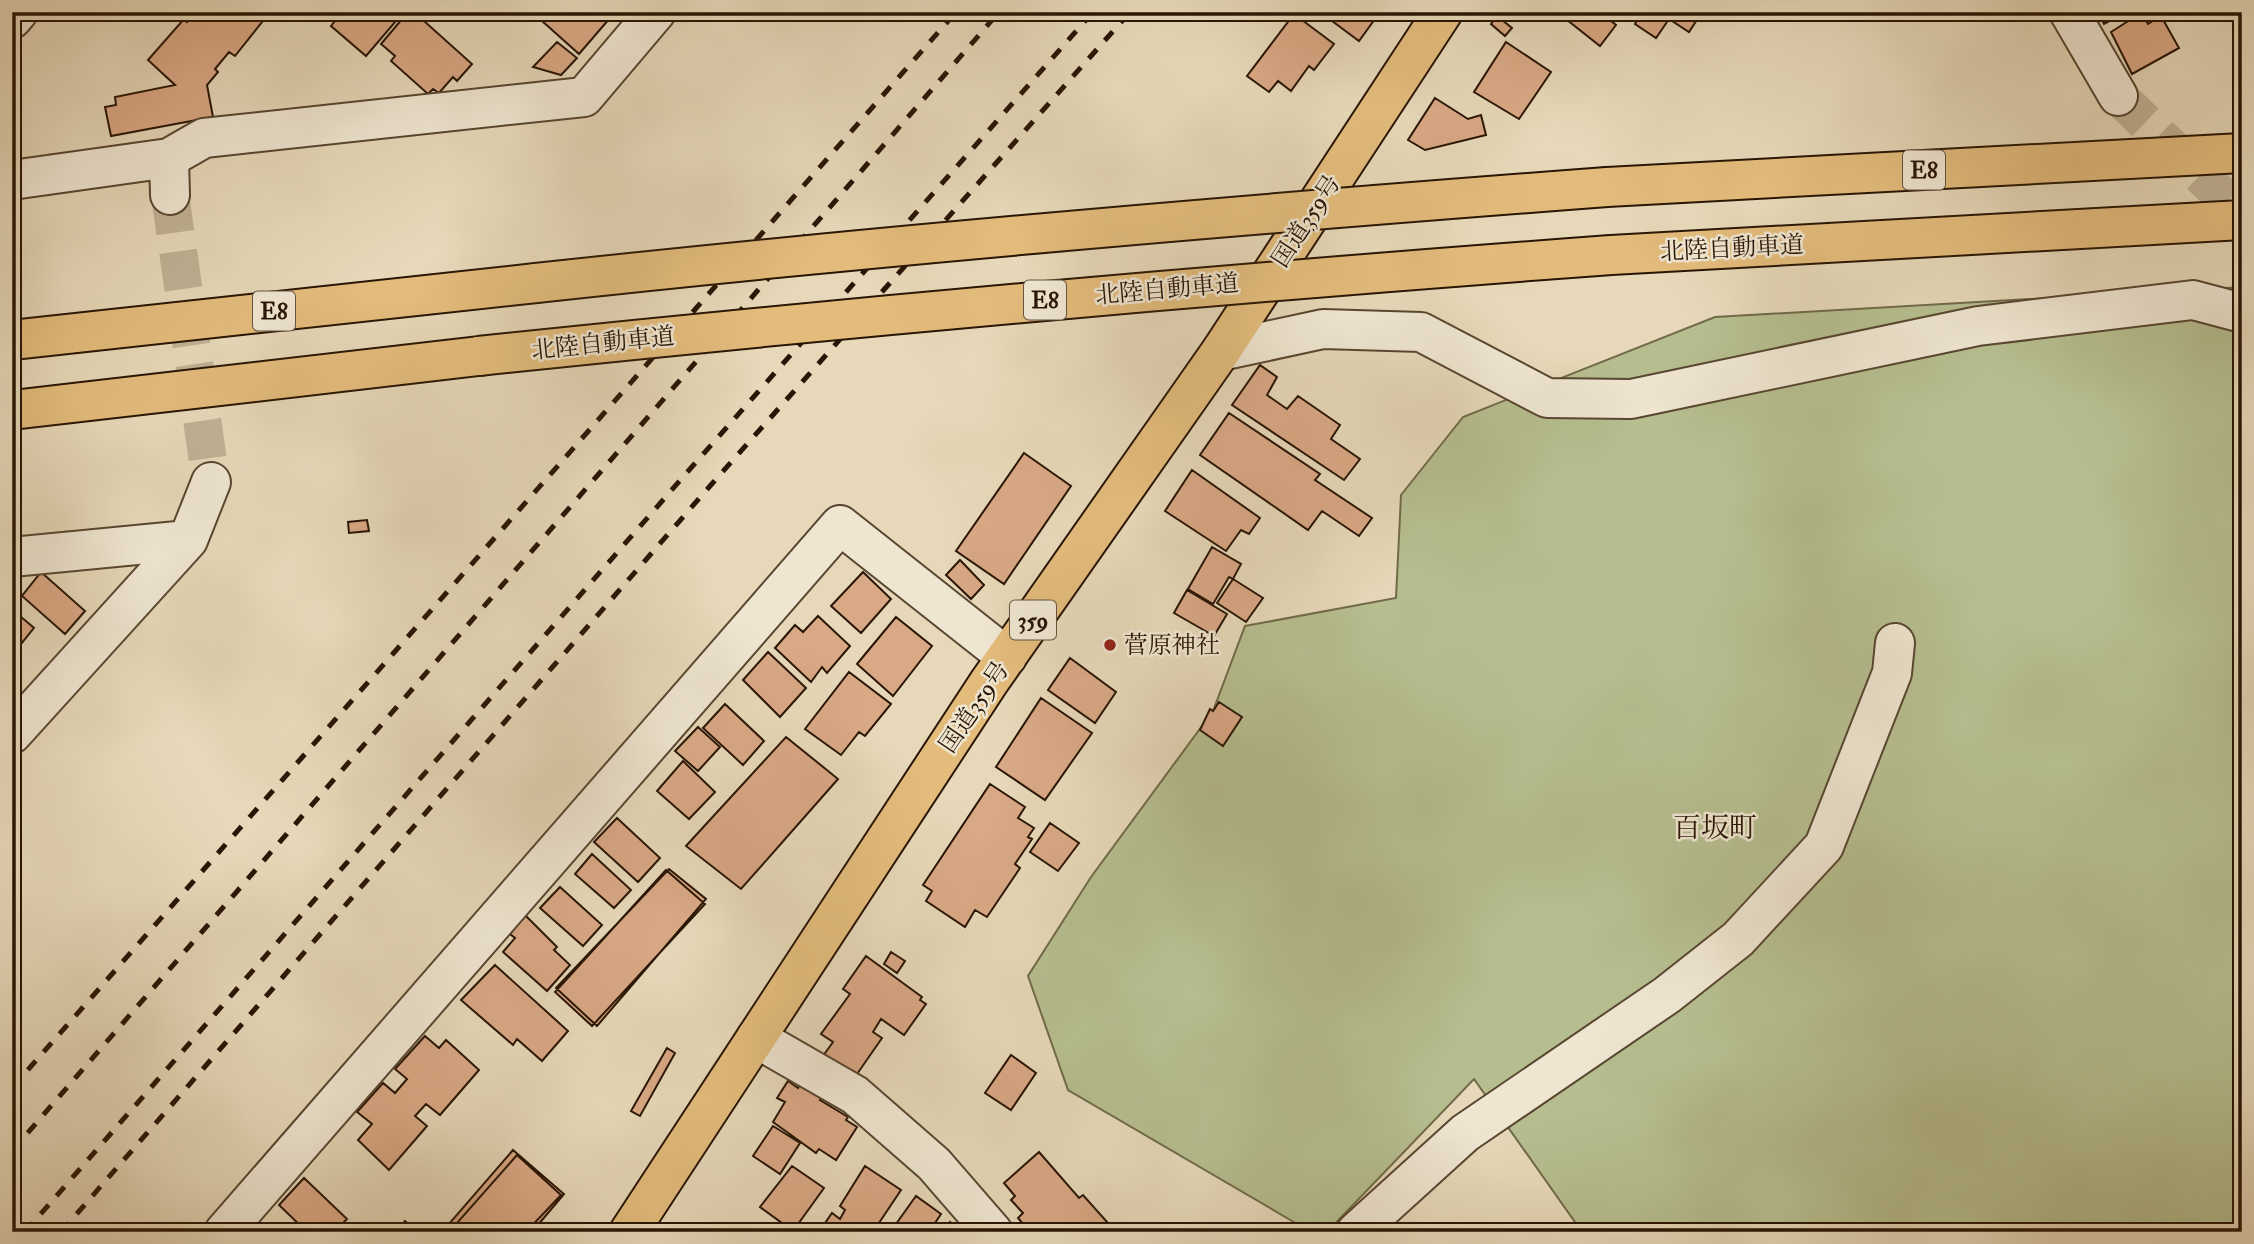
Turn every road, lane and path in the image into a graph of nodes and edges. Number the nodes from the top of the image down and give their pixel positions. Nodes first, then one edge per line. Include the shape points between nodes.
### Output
1 (18, 12) edge
2 (656, 12) edge
3 (1443, 12) edge
4 (2069, 12) edge
5 (12, 19) edge
6 (2118, 96) tunnel mouth
7 (2242, 153) edge
8 (12, 180) edge
9 (2242, 220) edge
10 (2242, 313) edge
11 (12, 340) edge
12 (1221, 351) junction
13 (12, 410) edge
14 (211, 482) tunnel mouth
15 (188, 540) junction
16 (12, 556) edge
17 (1895, 643) dead end
18 (1007, 657) junction
19 (12, 734) edge
20 (756, 1038) junction
21 (224, 1232) edge
22 (629, 1232) edge
23 (993, 1232) edge
24 (1356, 1232) edge

1 - 5 street
2 - 8 street via 584,97 204,138 169,177
3 - 12 highway, 国道359号 / 359
4 - 6 street
7 - 11 highway, E8, bridge via 1607,187 1216,216 848,249
9 - 13 highway, 北陸自動車道 / E8, bridge via 1611,255 1222,284 479,356
10 - 12 street via 2193,300 1978,326 1631,400 1546,398 1421,332 1323,329
12 - 18 highway, 国道359号 / 359
14 - 15 street
15 - 16 street
15 - 19 street
17 - 24 street via 1892,673 1824,846 1738,939 1667,995 1465,1133
18 - 20 highway, 国道359号 / 359
18 - 21 street via 839,525
20 - 22 highway, 国道359号 / 359
20 - 23 street via 855,1094 934,1164

